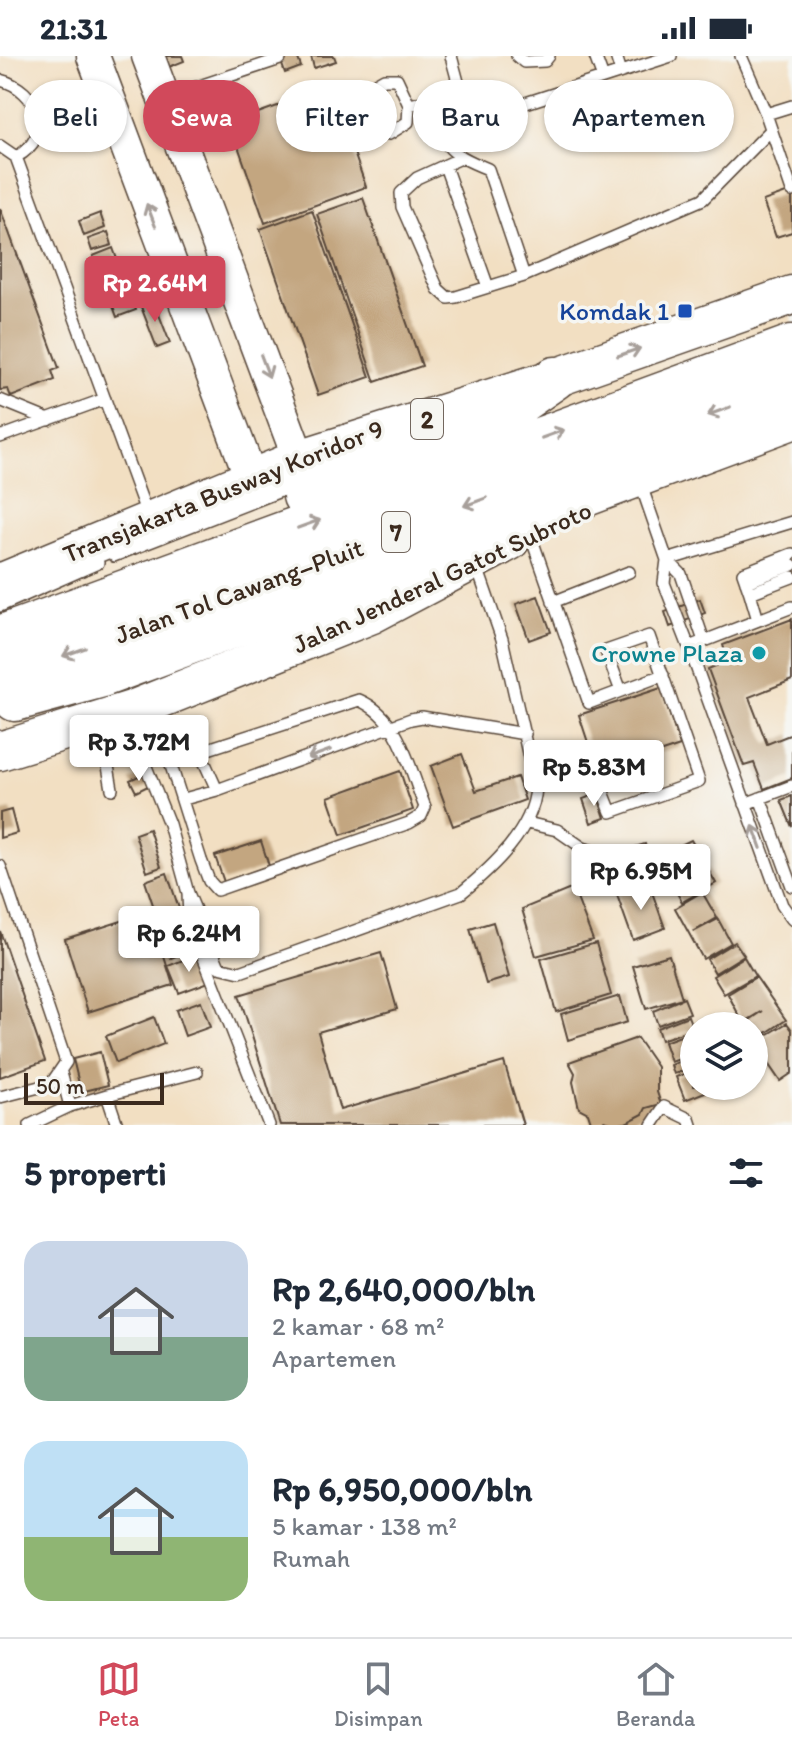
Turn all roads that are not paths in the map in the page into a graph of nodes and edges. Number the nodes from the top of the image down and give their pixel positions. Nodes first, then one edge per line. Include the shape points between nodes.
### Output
1 (93, 56) edge
2 (148, 56) edge
3 (438, 56) edge
4 (517, 56) edge
5 (549, 56) edge
6 (595, 56) edge
7 (616, 56) edge
8 (671, 56) edge
9 (741, 56) edge
10 (280, 59) dead end
11 (452, 60) edge
12 (621, 72) junction
13 (603, 78) junction
14 (0, 80) edge
15 (157, 80) edge
16 (218, 80) edge
17 (457, 80) edge
18 (528, 102) edge
19 (413, 104) edge
20 (409, 105) junction
21 (792, 106) edge
22 (766, 114) junction
23 (769, 132) junction
24 (0, 146) edge
25 (184, 152) edge
26 (454, 152) edge
27 (16, 157) junction
28 (461, 158) junction
29 (445, 166) junction
30 (792, 191) edge
31 (524, 276) junction
32 (488, 287) junction
33 (792, 295) edge
34 (248, 321) junction
35 (200, 340) junction
36 (792, 346) edge
37 (555, 378) junction
38 (792, 384) edge
39 (105, 399) junction
40 (0, 400) edge
41 (792, 418) edge
42 (49, 420) junction
43 (792, 431) edge
44 (0, 437) edge
45 (299, 459) junction
46 (251, 478) junction
47 (642, 488) junction
48 (149, 521) junction
49 (792, 522) edge
50 (529, 531) junction
51 (792, 554) edge
52 (473, 558) junction
53 (667, 560) junction
54 (792, 565) edge
55 (629, 572) dead end
56 (792, 577) edge
57 (0, 583) edge
58 (748, 588) junction
59 (553, 602) junction
60 (792, 607) edge
61 (372, 614) junction
62 (758, 620) junction
63 (9, 624) edge
64 (704, 641) junction
65 (265, 642) dead end
66 (689, 647) junction
67 (663, 675) junction
68 (0, 680) edge
69 (621, 691) junction
70 (0, 704) edge
71 (126, 711) junction
72 (393, 727) junction
73 (525, 734) junction
74 (199, 750) junction
75 (0, 751) edge
76 (171, 761) junction
77 (598, 779) dead end
78 (792, 786) edge
79 (112, 789) dead end
80 (217, 790) junction
81 (760, 798) junction
82 (184, 799) junction
83 (745, 804) junction
84 (527, 823) junction
85 (598, 853) dead end
86 (0, 867) edge
87 (792, 886) edge
88 (188, 893) junction
89 (792, 919) edge
90 (197, 1072) dead end
91 (61, 1073) junction
92 (107, 1095) junction
93 (0, 1097) edge
94 (70, 1106) junction
95 (30, 1125) edge
96 (117, 1125) edge
97 (269, 1125) edge
98 (652, 1125) edge
99 (691, 1125) edge

35 -> 1 main road
2 - 15 main road
3 - 11 lane
4 - 5 lane via 524,62
6 - 13 lane
7 - 12 lane
8 - 12 lane
9 - 22 lane
10 - 16 lane
11 - 17 lane
12 - 13 lane
13 - 18 lane
14 - 27 lane via 30,96 40,126 33,146
19 - 20 lane
20 - 20 lane via 397,79 368,88 367,103 380,132 389,134 408,122
21 - 22 lane
22 - 23 lane
23 - 30 lane
23 - 31 lane via 703,199
24 - 27 lane
25 - 34 main road
26 - 28 lane
27 - 39 lane
28 - 29 lane
28 - 31 lane via 488,169
29 - 32 lane
29 - 32 lane via 405,187 402,207 443,296
31 - 32 lane
37 -> 33 highway, 2
34 - 35 main road
34 -> 45 main road
35 - 46 main road
63 -> 36 highway, Jalan Tol Cawang–Pluit / 7
37 - 45 highway, 2
37 - 63 highway via 509,410 128,567
38 -> 68 highway, Jalan Tol Cawang–Pluit / 7
39 - 42 lane
39 - 48 lane
40 - 42 lane
41 - 70 highway via 99,677
42 - 44 lane
43 - 47 highway, Jalan Jenderal Gatot Subroto
45 - 46 highway, 2
46 - 48 highway, 2
47 - 50 highway, Jalan Jenderal Gatot Subroto
47 - 53 lane
48 - 57 highway, 2
49 - 53 lane
50 - 52 highway, Jalan Jenderal Gatot Subroto
50 - 59 lane
51 - 58 lane via 743,573
52 - 61 highway, Jalan Jenderal Gatot Subroto
52 - 73 lane via 502,639
53 - 64 lane via 681,574
53 - 66 lane via 664,583
54 - 58 lane
55 - 59 lane
56 - 58 lane
58 - 62 lane
59 - 69 lane via 589,703
60 - 62 lane
61 - 65 lane
61 - 71 highway, Jalan Jenderal Gatot Subroto
62 - 64 lane
64 - 66 lane
66 - 83 lane
67 - 69 lane
67 - 69 lane via 649,636 606,651
67 - 77 lane via 699,781 611,812
71 - 75 highway, Jalan Jenderal Gatot Subroto
71 - 76 lane
71 - 79 lane
71 - 88 lane via 155,782
72 - 73 lane via 422,717
72 - 74 lane via 359,700
72 -> 80 lane
72 - 82 lane via 425,807 421,816 253,880 217,890 209,881
73 - 84 lane via 536,788
74 - 76 lane
74 - 80 lane
76 - 82 lane
78 - 81 lane
80 - 82 lane
81 - 83 lane
81 - 87 lane
89 -> 83 lane
84 - 85 lane via 557,830
84 - 88 lane via 461,893 240,972 219,967
86 - 91 lane via 66,1062
88 - 97 lane via 189,920
90 - 92 lane
91 - 93 lane via 51,1084
91 - 94 lane
92 - 94 lane
92 - 96 lane
94 - 95 lane
98 - 99 lane via 664,1107

